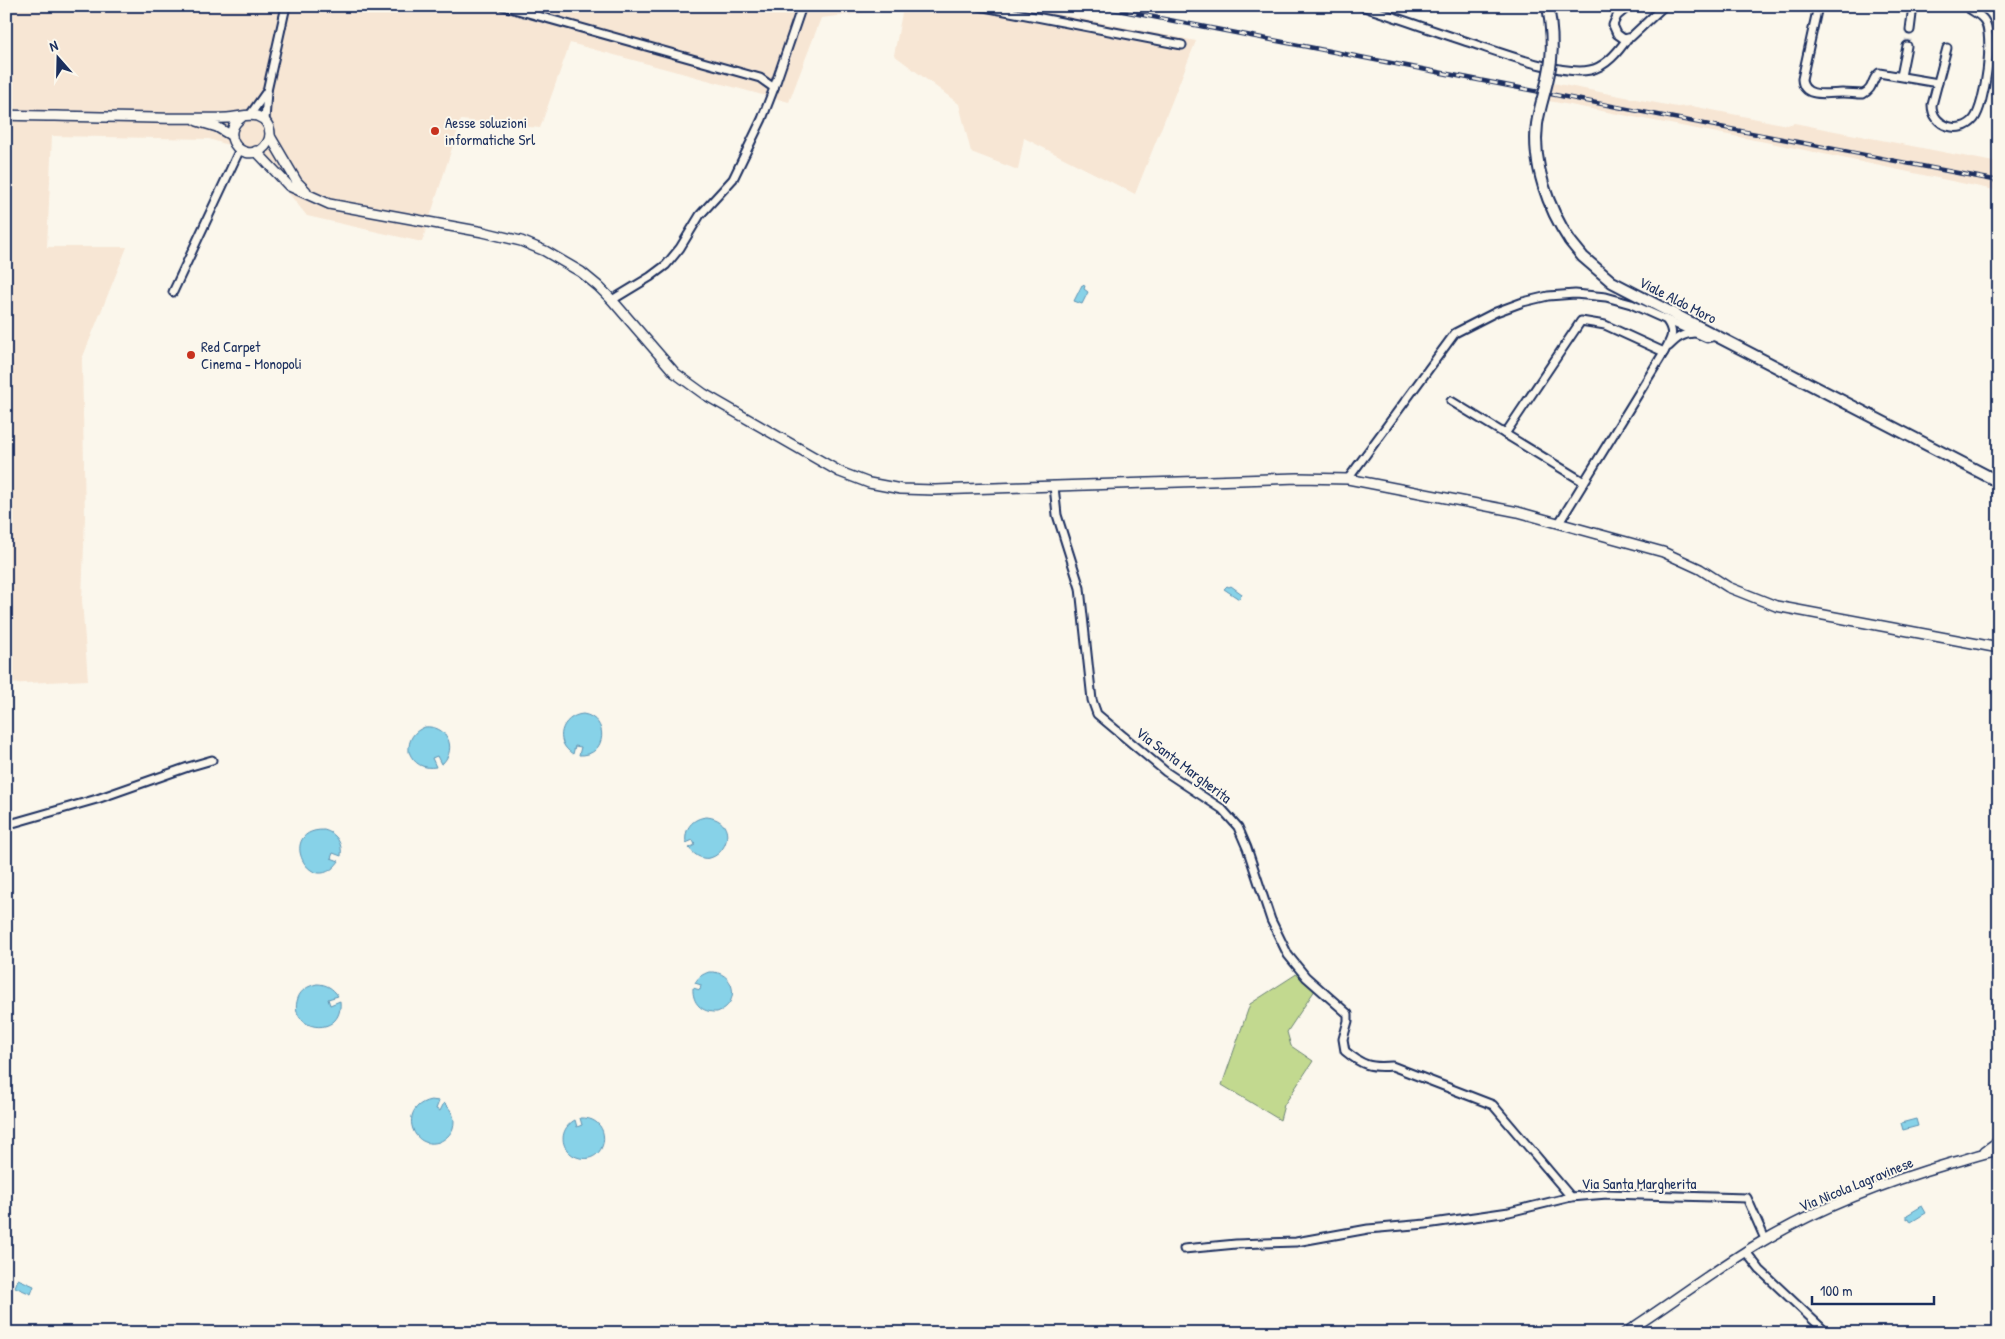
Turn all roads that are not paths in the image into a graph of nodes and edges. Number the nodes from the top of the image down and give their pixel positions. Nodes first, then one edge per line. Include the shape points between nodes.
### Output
1 (286, 6) edge
2 (503, 6) edge
3 (802, 6) edge
4 (979, 6) edge
5 (1361, 6) edge
6 (1548, 6) edge
7 (1629, 6) edge
8 (1664, 6) edge
9 (1818, 6) edge
10 (1913, 6) edge
11 (1966, 6) edge
12 (1910, 30) tunnel mouth
13 (1627, 39) junction
14 (1182, 46) dead end
15 (1907, 46) tunnel mouth
16 (1947, 48) dead end
17 (1901, 76) junction
18 (1938, 83) junction
19 (774, 88) junction
20 (267, 91) junction
21 (6, 115) edge
22 (246, 116) junction
23 (187, 118) junction
24 (265, 121) junction
25 (232, 136) junction
26 (270, 136) junction
27 (240, 149) junction
28 (256, 151) junction
29 (310, 195) junction
30 (172, 292) dead end
31 (612, 300) junction
32 (1666, 320) junction
33 (1695, 333) junction
34 (1716, 336) junction
35 (1664, 352) junction
36 (1452, 402) dead end
37 (1505, 434) junction
38 (1348, 479) junction
39 (1584, 482) junction
40 (1999, 482) edge
41 (1054, 486) junction
42 (1559, 523) junction
43 (1999, 648) edge
44 (212, 760) dead end
45 (6, 825) edge
46 (1999, 1141) edge
47 (1999, 1150) edge
48 (1982, 1153) junction
49 (1571, 1197) junction
50 (1765, 1239) junction
51 (1184, 1249) dead end
52 (1746, 1252) junction
53 (1625, 1333) edge
54 (1827, 1333) edge

1 - 20 street
2 - 19 street via 760,78
3 - 19 street
4 - 14 street
5 - 13 street via 1527,62 1570,71 1601,66
6 - 34 main road, Viale Aldo Moro, bridge via 1551,60 1537,125 1538,163 1546,194 1560,226 1583,257 1612,282
7 - 13 street via 1617,16 1613,25 1620,38
8 - 13 street
9 - 17 street via 1802,79 1806,90 1823,94 1863,94 1872,86 1878,73
10 - 12 street
11 - 18 street via 1984,19 1990,41 1988,65 1974,120 1958,127 1940,123 1934,118 1932,105
15 - 17 street
16 - 18 street
17 - 18 street
19 - 31 street via 732,179 700,216 680,248 666,265
20 - 22 street
20 - 24 street
21 - 23 street
22 - 23 street
22 - 24 street via 258,116
22 - 25 street via 233,126
23 - 25 street via 217,127
24 - 26 street
25 - 27 street
26 - 28 street via 264,147
26 - 29 street via 297,182
27 - 28 street
27 - 30 street
28 - 29 street via 289,186
29 - 31 street via 329,204 521,241 581,272
31 - 41 street via 675,374 840,472 869,483 901,489
32 - 33 street
32 - 35 street via 1672,328 1672,336
32 - 38 street via 1631,304 1575,294 1531,300 1496,312 1455,332
33 - 34 street via 1707,338
33 - 35 street via 1678,337
34 - 40 main road, Viale Aldo Moro
35 - 37 street via 1604,325 1582,321
35 - 39 street
36 - 37 street
37 - 39 street
38 - 41 street
38 - 42 street via 1472,502
39 - 42 street
41 - 49 street, Via Santa Margherita via 1057,516 1080,588 1092,700 1097,714 1166,772 1222,809 1238,827 1248,848 1270,920 1288,955 1306,977 1348,1014 1343,1039 1345,1051 1359,1063 1392,1066 1493,1105
42 - 43 street via 1676,557 1728,587 1776,606
44 - 45 street via 97,799
46 - 48 street, Via Nicola Lagravinese
47 - 48 street, Via Nicola Lagravinese
48 - 50 street, Via Nicola Lagravinese via 1859,1194
49 - 50 street, Via Santa Margherita via 1607,1194 1747,1198
49 - 51 street via 1509,1212 1368,1229 1296,1242
50 - 52 street, Via Nicola Lagravinese
52 - 53 street, Via Nicola Lagravinese
52 - 54 street via 1760,1270

